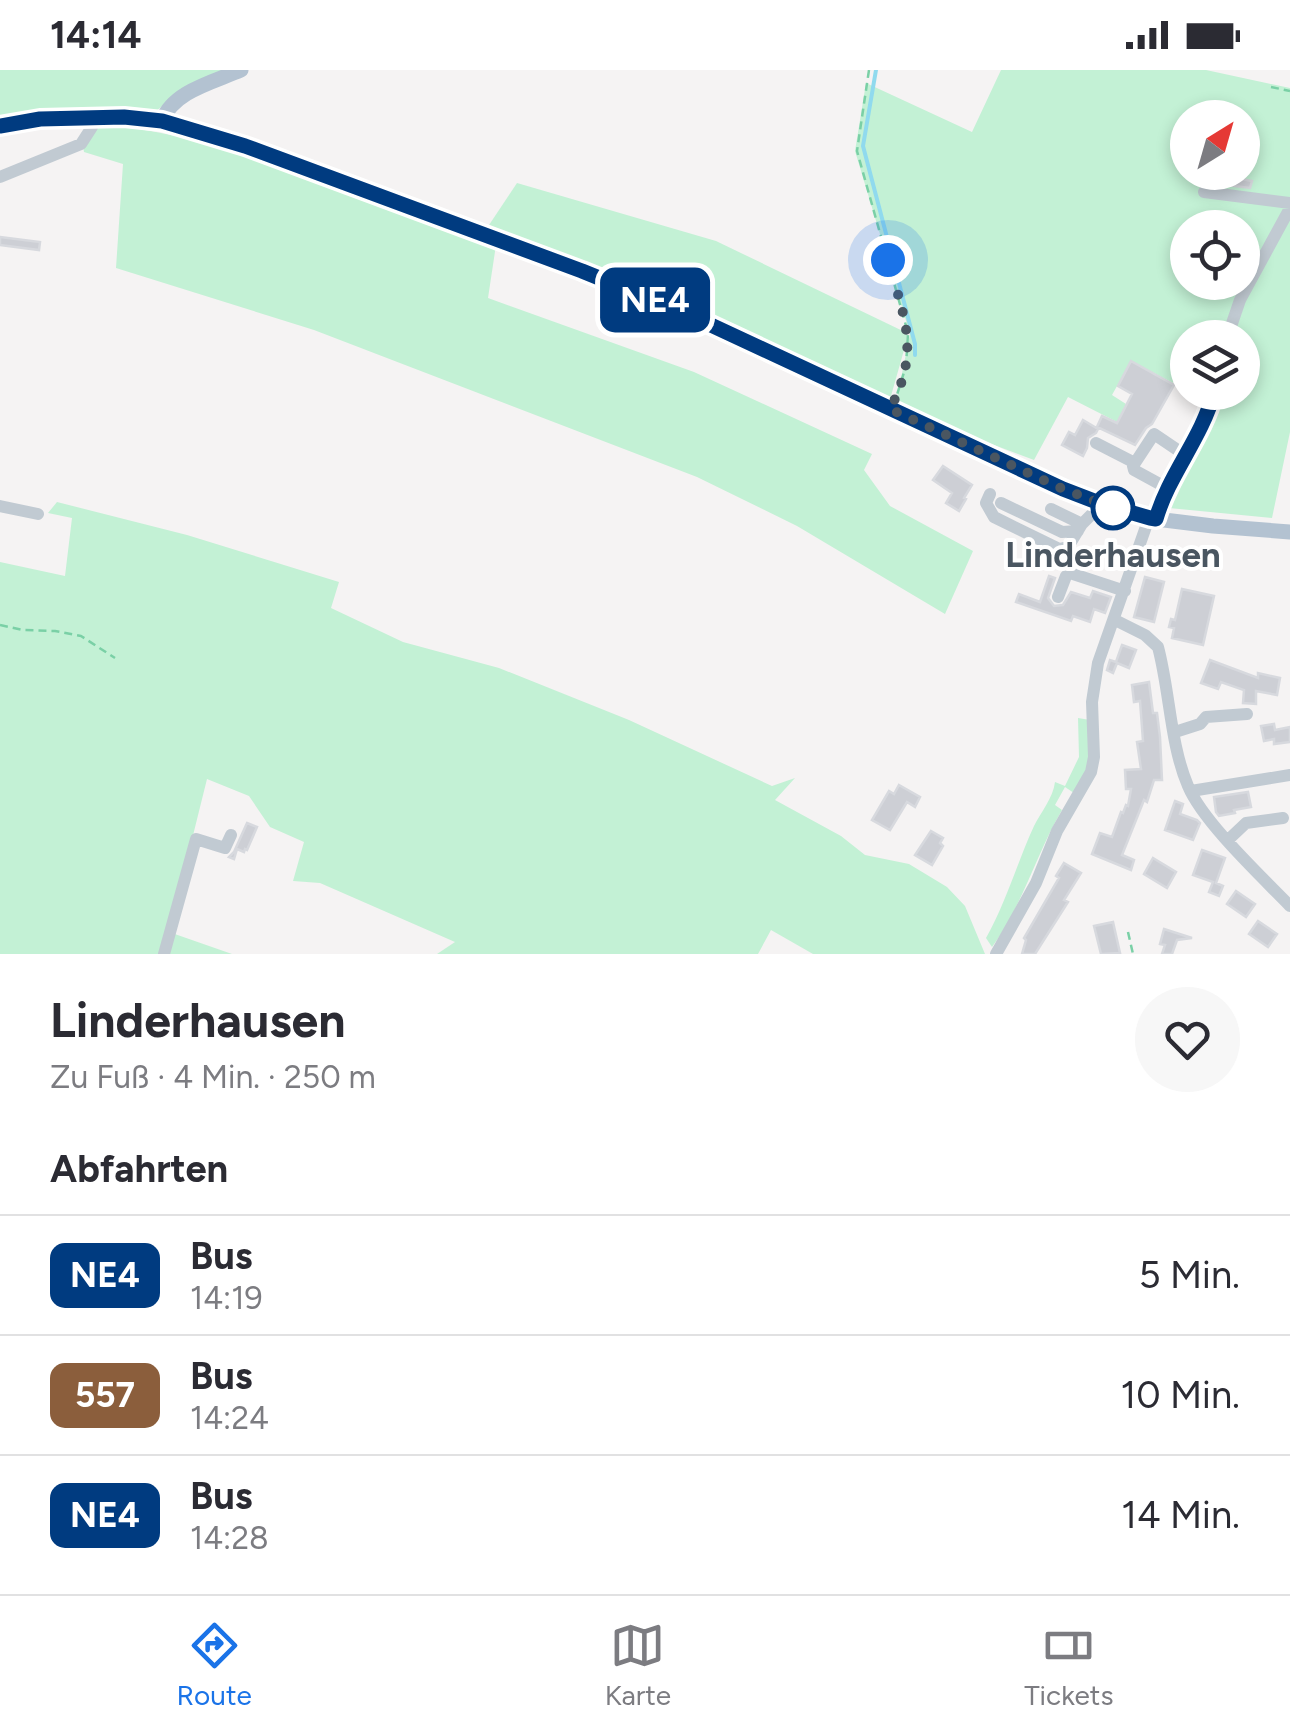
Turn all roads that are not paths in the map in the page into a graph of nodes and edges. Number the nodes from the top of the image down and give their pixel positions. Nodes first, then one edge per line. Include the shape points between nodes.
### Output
1 (241, 70) edge
2 (92, 116) junction
3 (162, 121) junction
4 (0, 126) edge
5 (0, 176) edge
6 (1204, 192) dead end
7 (1290, 206) edge
8 (1233, 320) edge
9 (1208, 410) edge
10 (1096, 443) dead end
11 (1186, 455) junction
12 (1135, 463) junction
13 (1166, 488) junction
14 (996, 499) dead end
15 (1102, 504) junction
16 (0, 506) edge
17 (1051, 509) dead end
18 (38, 514) dead end
19 (1153, 518) junction
20 (1080, 528) junction
21 (1290, 532) edge
22 (1125, 591) junction
23 (1058, 597) dead end
24 (1115, 620) junction
25 (1247, 714) dead end
26 (1175, 732) junction
27 (1290, 775) edge
28 (1191, 791) junction
29 (1283, 818) dead end
30 (232, 834) dead end
31 (1228, 840) junction
32 (1290, 906) edge
33 (164, 954) edge
34 (996, 954) edge

1 - 3 main road via 176,100
2 - 3 main road
2 - 4 main road
2 - 5 street via 81,144
3 - 15 main road via 630,290
6 - 7 street
7 - 8 street
9 - 11 street
10 - 12 street
11 - 12 street via 1154,434
11 - 13 street
12 - 13 street via 1134,470
13 - 19 street
14 - 20 street via 1062,532
15 - 19 main road
15 - 20 street
16 - 18 street
17 - 20 street
19 - 21 main road
19 - 22 street
22 - 23 street via 1070,573
22 - 24 street
24 - 26 street via 1158,647
24 - 34 street via 1098,663 1091,772
25 - 26 street via 1206,717
26 - 28 street
27 - 28 street
28 - 31 street
29 - 31 street via 1246,823
30 - 33 street via 225,848 196,839
31 - 32 street

